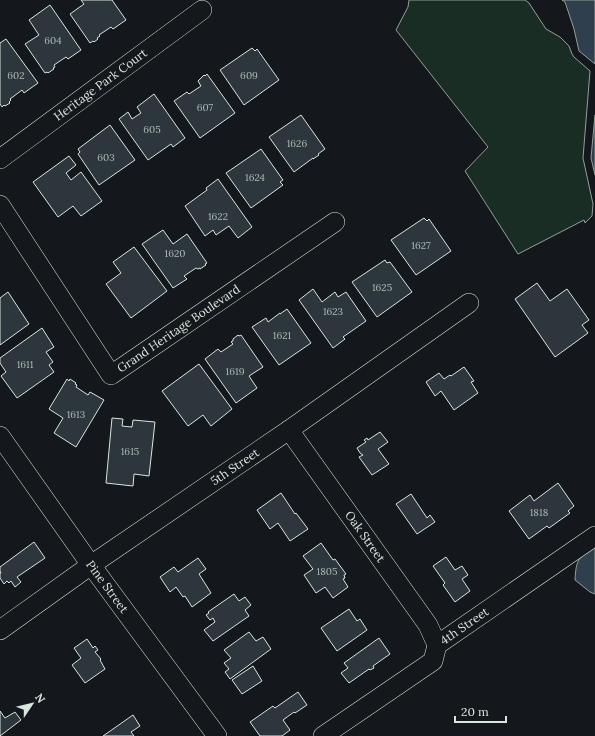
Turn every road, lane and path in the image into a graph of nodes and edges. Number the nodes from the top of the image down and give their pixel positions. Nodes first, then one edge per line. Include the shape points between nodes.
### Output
1 (202, 10) dead end
2 (0, 160) edge
3 (0, 205) edge
4 (335, 222) dead end
5 (470, 303) dead end
6 (289, 430) junction
7 (0, 436) edge
8 (595, 536) edge
9 (91, 565) junction
10 (0, 630) edge
11 (437, 645) junction
12 (217, 736) edge
13 (323, 736) edge

1 - 2 street, Heritage Park Court
3 - 4 street, Grand Heritage Boulevard via 111,375
5 - 6 street, 5th Street
6 - 9 street, 5th Street
6 - 11 street, Oak Street via 428,625
7 - 9 street, Pine Street
8 - 11 street, 4th Street
9 - 10 street, 5th Street
9 - 12 street, Pine Street
11 - 13 street, 4th Street via 433,661

